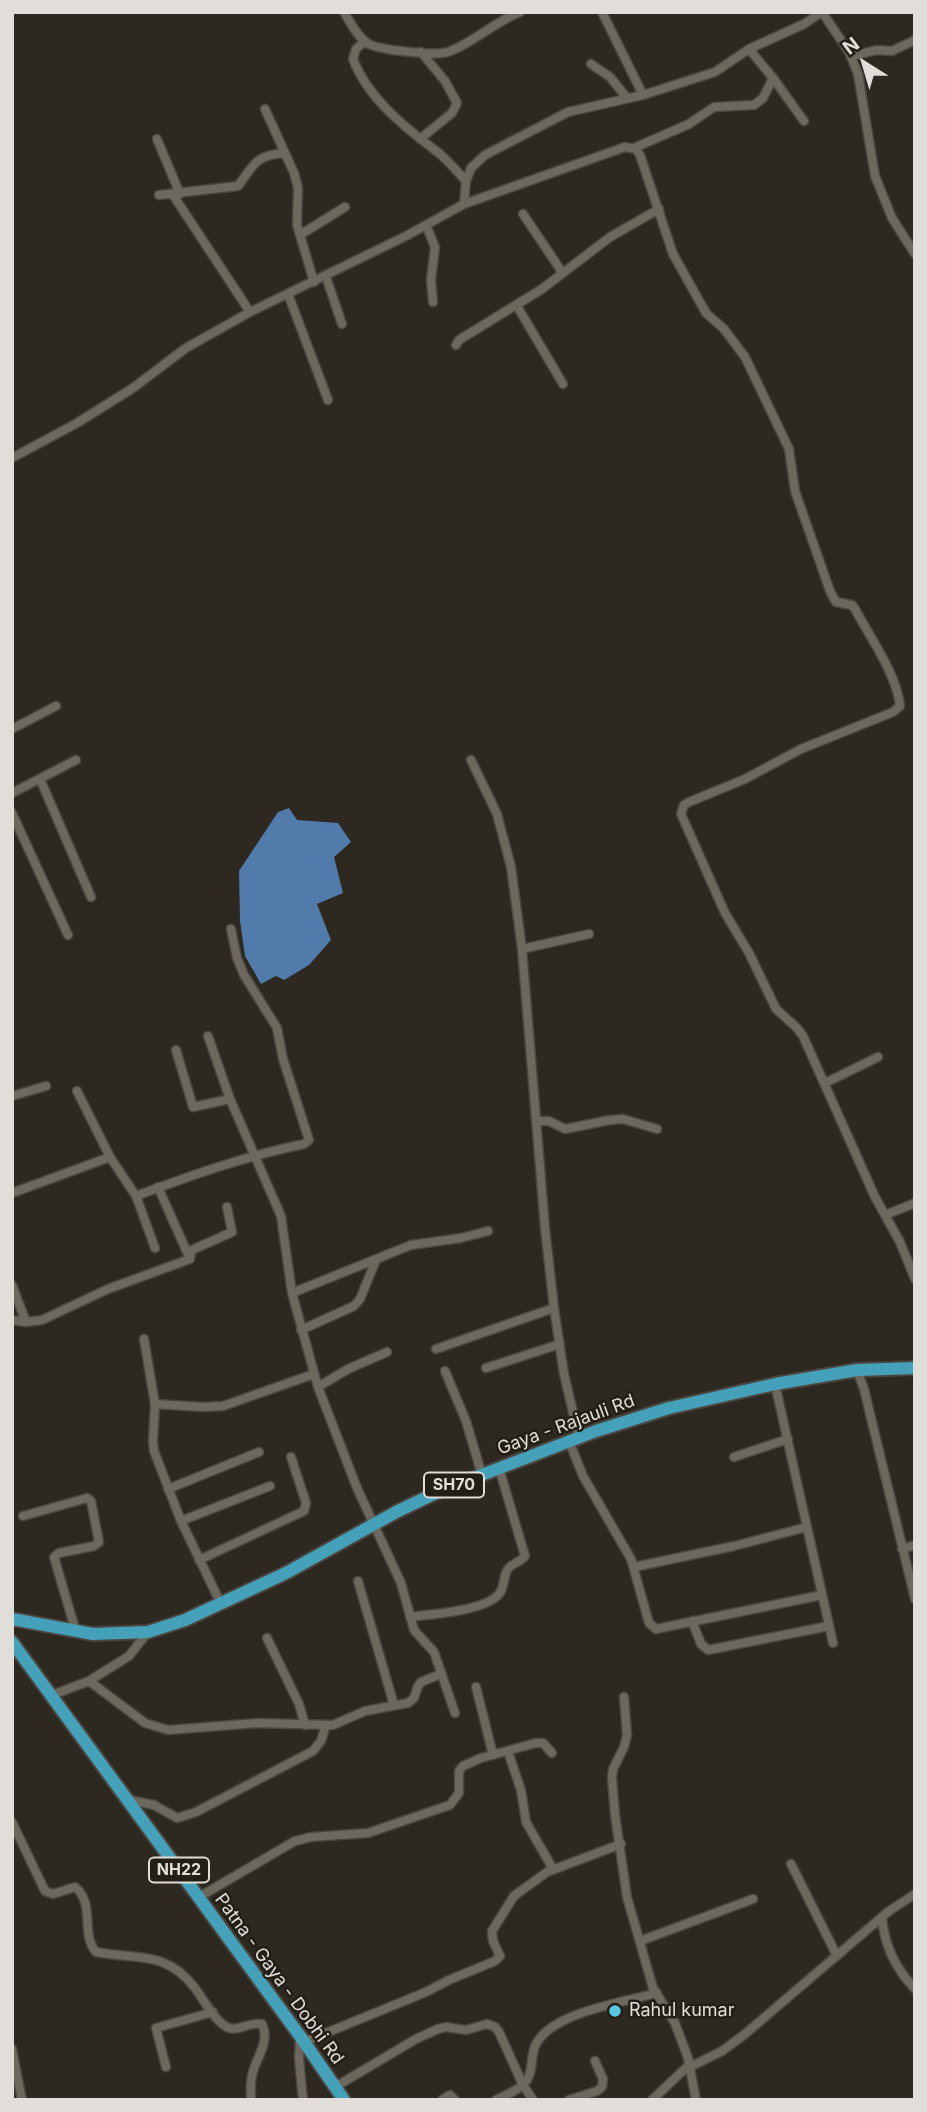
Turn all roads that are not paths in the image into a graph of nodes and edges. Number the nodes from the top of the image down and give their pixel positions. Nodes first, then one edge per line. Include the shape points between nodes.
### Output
1 (344, 12) edge
2 (520, 12) edge
3 (602, 12) edge
4 (822, 12) edge
5 (915, 40) edge
6 (365, 41) junction
7 (749, 49) junction
8 (421, 52) junction
9 (852, 56) junction
10 (591, 64) dead end
11 (773, 78) junction
12 (643, 95) junction
13 (627, 98) junction
14 (265, 109) dead end
15 (804, 121) dead end
16 (157, 139) dead end
17 (420, 139) junction
18 (634, 148) junction
19 (285, 153) junction
20 (466, 181) junction
21 (177, 194) junction
22 (159, 195) dead end
23 (464, 204) junction
24 (345, 206) dead end
25 (659, 209) junction
26 (523, 214) dead end
27 (426, 225) junction
28 (300, 235) junction
29 (915, 254) edge
30 (562, 272) junction
31 (326, 277) junction
32 (314, 282) junction
33 (288, 294) junction
34 (433, 302) dead end
35 (517, 306) junction
36 (250, 312) junction
37 (342, 324) dead end
38 (456, 345) dead end
39 (563, 384) dead end
40 (328, 400) dead end
41 (12, 458) edge
42 (56, 706) dead end
43 (12, 729) edge
44 (76, 760) dead end
45 (471, 760) dead end
46 (40, 779) junction
47 (12, 793) edge
48 (12, 813) edge
49 (91, 897) dead end
50 (231, 929) dead end
51 (589, 933) dead end
52 (68, 935) dead end
53 (522, 949) junction
54 (208, 1036) dead end
55 (176, 1050) dead end
56 (878, 1057) dead end
57 (825, 1083) junction
58 (47, 1086) dead end
59 (77, 1091) dead end
60 (12, 1096) edge
61 (230, 1099) junction
62 (536, 1121) junction
63 (657, 1129) dead end
64 (256, 1154) junction
65 (110, 1157) junction
66 (158, 1187) junction
67 (12, 1194) edge
68 (136, 1196) junction
69 (915, 1203) edge
70 (227, 1207) dead end
71 (886, 1215) junction
72 (488, 1231) dead end
73 (155, 1248) dead end
74 (190, 1257) junction
75 (376, 1259) junction
76 (915, 1279) edge
77 (12, 1285) edge
78 (292, 1293) junction
79 (554, 1308) junction
80 (12, 1321) edge
81 (26, 1322) junction
82 (301, 1330) junction
83 (144, 1339) dead end
84 (560, 1343) junction
85 (436, 1349) dead end
86 (387, 1352) dead end
87 (486, 1368) dead end
88 (915, 1368) edge
89 (857, 1370) junction
90 (445, 1371) dead end
91 (314, 1374) junction
92 (775, 1384) junction
93 (318, 1387) junction
94 (155, 1404) junction
95 (574, 1439) junction
96 (788, 1439) junction
97 (259, 1452) dead end
98 (290, 1457) dead end
99 (734, 1457) dead end
100 (499, 1468) junction
101 (482, 1475) junction
102 (270, 1486) dead end
103 (168, 1489) junction
104 (23, 1516) dead end
105 (181, 1521) junction
106 (374, 1524) junction
107 (807, 1527) junction
108 (915, 1545) edge
109 (902, 1549) junction
110 (199, 1560) junction
111 (634, 1567) junction
112 (358, 1581) dead end
113 (822, 1595) junction
114 (915, 1599) edge
115 (221, 1604) junction
116 (410, 1617) junction
117 (12, 1619) edge
118 (692, 1622) junction
119 (829, 1626) junction
120 (76, 1632) junction
121 (148, 1632) junction
122 (267, 1638) dead end
123 (12, 1642) edge
124 (833, 1643) dead end
125 (441, 1674) junction
126 (89, 1681) junction
127 (476, 1687) dead end
128 (52, 1695) junction
129 (624, 1697) dead end
130 (394, 1705) junction
131 (455, 1713) dead end
132 (305, 1725) junction
133 (326, 1725) junction
134 (508, 1752) junction
135 (552, 1753) dead end
136 (493, 1755) junction
137 (129, 1800) junction
138 (12, 1822) edge
139 (621, 1844) junction
140 (791, 1864) dead end
141 (553, 1869) junction
142 (915, 1894) edge
143 (199, 1897) junction
144 (753, 1899) dead end
145 (882, 1917) junction
146 (640, 1941) junction
147 (837, 1956) junction
148 (915, 1989) edge
149 (657, 1993) junction
150 (213, 2012) junction
151 (302, 2039) junction
152 (12, 2049) edge
153 (595, 2061) dead end
154 (690, 2065) junction
155 (166, 2067) dead end
156 (523, 2085) junction
157 (335, 2087) junction
158 (22, 2100) edge
159 (251, 2100) edge
160 (303, 2100) edge
161 (344, 2100) edge
162 (442, 2100) edge
163 (455, 2100) edge
164 (496, 2100) edge
165 (533, 2100) edge
166 (569, 2100) edge
167 (652, 2100) edge
168 (696, 2100) edge

1 - 6 street
2 - 8 street via 449,52
3 - 12 street
4 - 7 street
4 - 9 street
5 - 9 street via 892,51
6 - 8 street via 376,47
6 - 17 street via 354,54 355,65 377,98
7 - 11 street
7 - 12 street via 715,72
8 - 17 street via 457,103 452,113
9 - 29 street via 875,176 892,218
10 - 13 street via 610,77
11 - 15 street
11 - 18 street via 763,98 754,104 714,107 690,124
12 - 13 street
13 - 20 street via 568,112 485,155 471,168
14 - 19 street
16 - 21 street
17 - 20 street
18 - 23 street via 625,147
18 - 25 street
19 - 21 street via 269,155 251,166 237,186
19 - 28 street via 298,188
20 - 23 street
21 - 22 street
21 - 36 street
23 - 27 street
24 - 28 street
25 - 30 street
25 - 57 street via 673,254 695,295 745,357 778,424 789,449 795,491 830,591 836,602 855,610 899,698 900,706 893,712 801,749 681,809 725,913 776,1009 803,1036
26 - 30 street
27 - 31 street
27 - 34 street via 435,247
28 - 32 street
30 - 35 street
31 - 32 street
31 - 37 street
32 - 33 street
33 - 36 street
33 - 40 street
35 - 38 street
35 - 39 street
36 - 41 street via 186,348 88,416
42 - 43 street
44 - 46 street
45 - 53 street via 497,814 508,853
46 - 47 street
46 - 49 street
48 - 52 street
50 - 64 street via 244,975 277,1028 309,1136 304,1144
51 - 53 street
53 - 62 street
54 - 61 street
55 - 61 street via 193,1107
56 - 57 street
57 - 71 street
58 - 60 street
59 - 65 street
61 - 64 street
62 - 63 street via 565,1129 623,1119
62 - 79 street
64 - 66 street
64 - 78 street via 281,1216
65 - 67 street
65 - 68 street
66 - 68 street
66 - 74 street
68 - 73 street
69 - 71 street
70 - 74 street via 232,1232 192,1250
71 - 76 street
72 - 75 street via 420,1243
74 - 81 street via 42,1321
75 - 78 street
75 - 82 street via 354,1306
77 - 81 street
78 - 82 street
79 - 84 street
79 - 85 street
80 - 81 street
82 - 91 street
83 - 94 street
84 - 87 street
84 - 95 street
86 - 93 street
88 - 89 main road, Gaya - Rajauli Rd / SH70
89 - 92 main road, Gaya - Rajauli Rd / SH70
89 - 109 street
90 - 101 street
91 - 93 street
91 - 94 street via 223,1406
92 - 95 main road, Gaya - Rajauli Rd / SH70 via 669,1408
92 - 96 street
93 - 106 street
94 - 103 street via 153,1441
95 - 100 main road, Gaya - Rajauli Rd / SH70
95 - 111 street via 583,1476
96 - 99 street
96 - 107 street
97 - 103 street
98 - 110 street via 306,1503 304,1511
100 - 101 main road, Gaya - Rajauli Rd / SH70
100 - 116 street via 525,1556 508,1569 503,1587 492,1600
101 - 106 main road, Gaya - Rajauli Rd / SH70
102 - 105 street
103 - 105 street
104 - 120 street via 91,1500 99,1542 54,1557
105 - 110 street
106 - 115 main road, Gaya - Rajauli Rd / SH70 via 314,1560
106 - 116 street via 401,1583
107 - 111 street
107 - 113 street
108 - 109 street
109 - 114 street
110 - 115 street
111 - 118 street via 653,1628
112 - 130 street
113 - 118 street
113 - 119 street
115 - 121 main road, Gaya - Rajauli Rd / SH70
116 - 125 street via 417,1636 434,1652
117 - 120 main road, Gaya - Rajauli Rd / SH70
118 - 119 street via 708,1650
119 - 124 street
120 - 121 main road, Gaya - Rajauli Rd / SH70
121 - 126 street via 129,1656
122 - 132 street
123 - 128 main road, Patna - Gaya - Dobhi Rd / NH22
125 - 130 street via 421,1682 411,1701
125 - 131 street
126 - 128 street
126 - 132 street via 145,1723 168,1730 258,1723
127 - 136 street
128 - 137 main road, Patna - Gaya - Dobhi Rd / NH22
129 - 139 street via 627,1735 612,1778
130 - 133 street
132 - 133 street
133 - 137 street via 313,1751 196,1812 177,1818 153,1805
134 - 135 street via 536,1742
134 - 136 street
134 - 141 street via 526,1822
136 - 143 street via 459,1771 459,1793 450,1805 369,1833 295,1841
137 - 143 main road, Patna - Gaya - Dobhi Rd / NH22
138 - 150 street via 45,1891 79,1889 87,1906 90,1945 96,1952 175,1967
139 - 141 street
139 - 146 street
140 - 147 street
141 - 151 street via 514,1896 494,1926 491,1935 500,1956 495,1961
142 - 145 street
143 - 151 main road, Patna - Gaya - Dobhi Rd / NH22
144 - 146 street
145 - 147 street
145 - 148 street via 886,1943
146 - 149 street
147 - 154 street via 729,2046
149 - 154 street via 675,2023
149 - 156 street via 580,2014 548,2030 532,2053
150 - 155 street via 156,2028
150 - 159 street via 227,2028 257,2023 264,2027
151 - 157 main road, Patna - Gaya - Dobhi Rd / NH22
151 - 160 street
152 - 158 street
153 - 166 street via 602,2087
154 - 167 street
154 - 168 street
156 - 157 street via 499,2032 487,2024 466,2030 438,2029
156 - 164 street
156 - 165 street
157 - 161 main road, Patna - Gaya - Dobhi Rd / NH22
162 - 163 street via 450,2095

